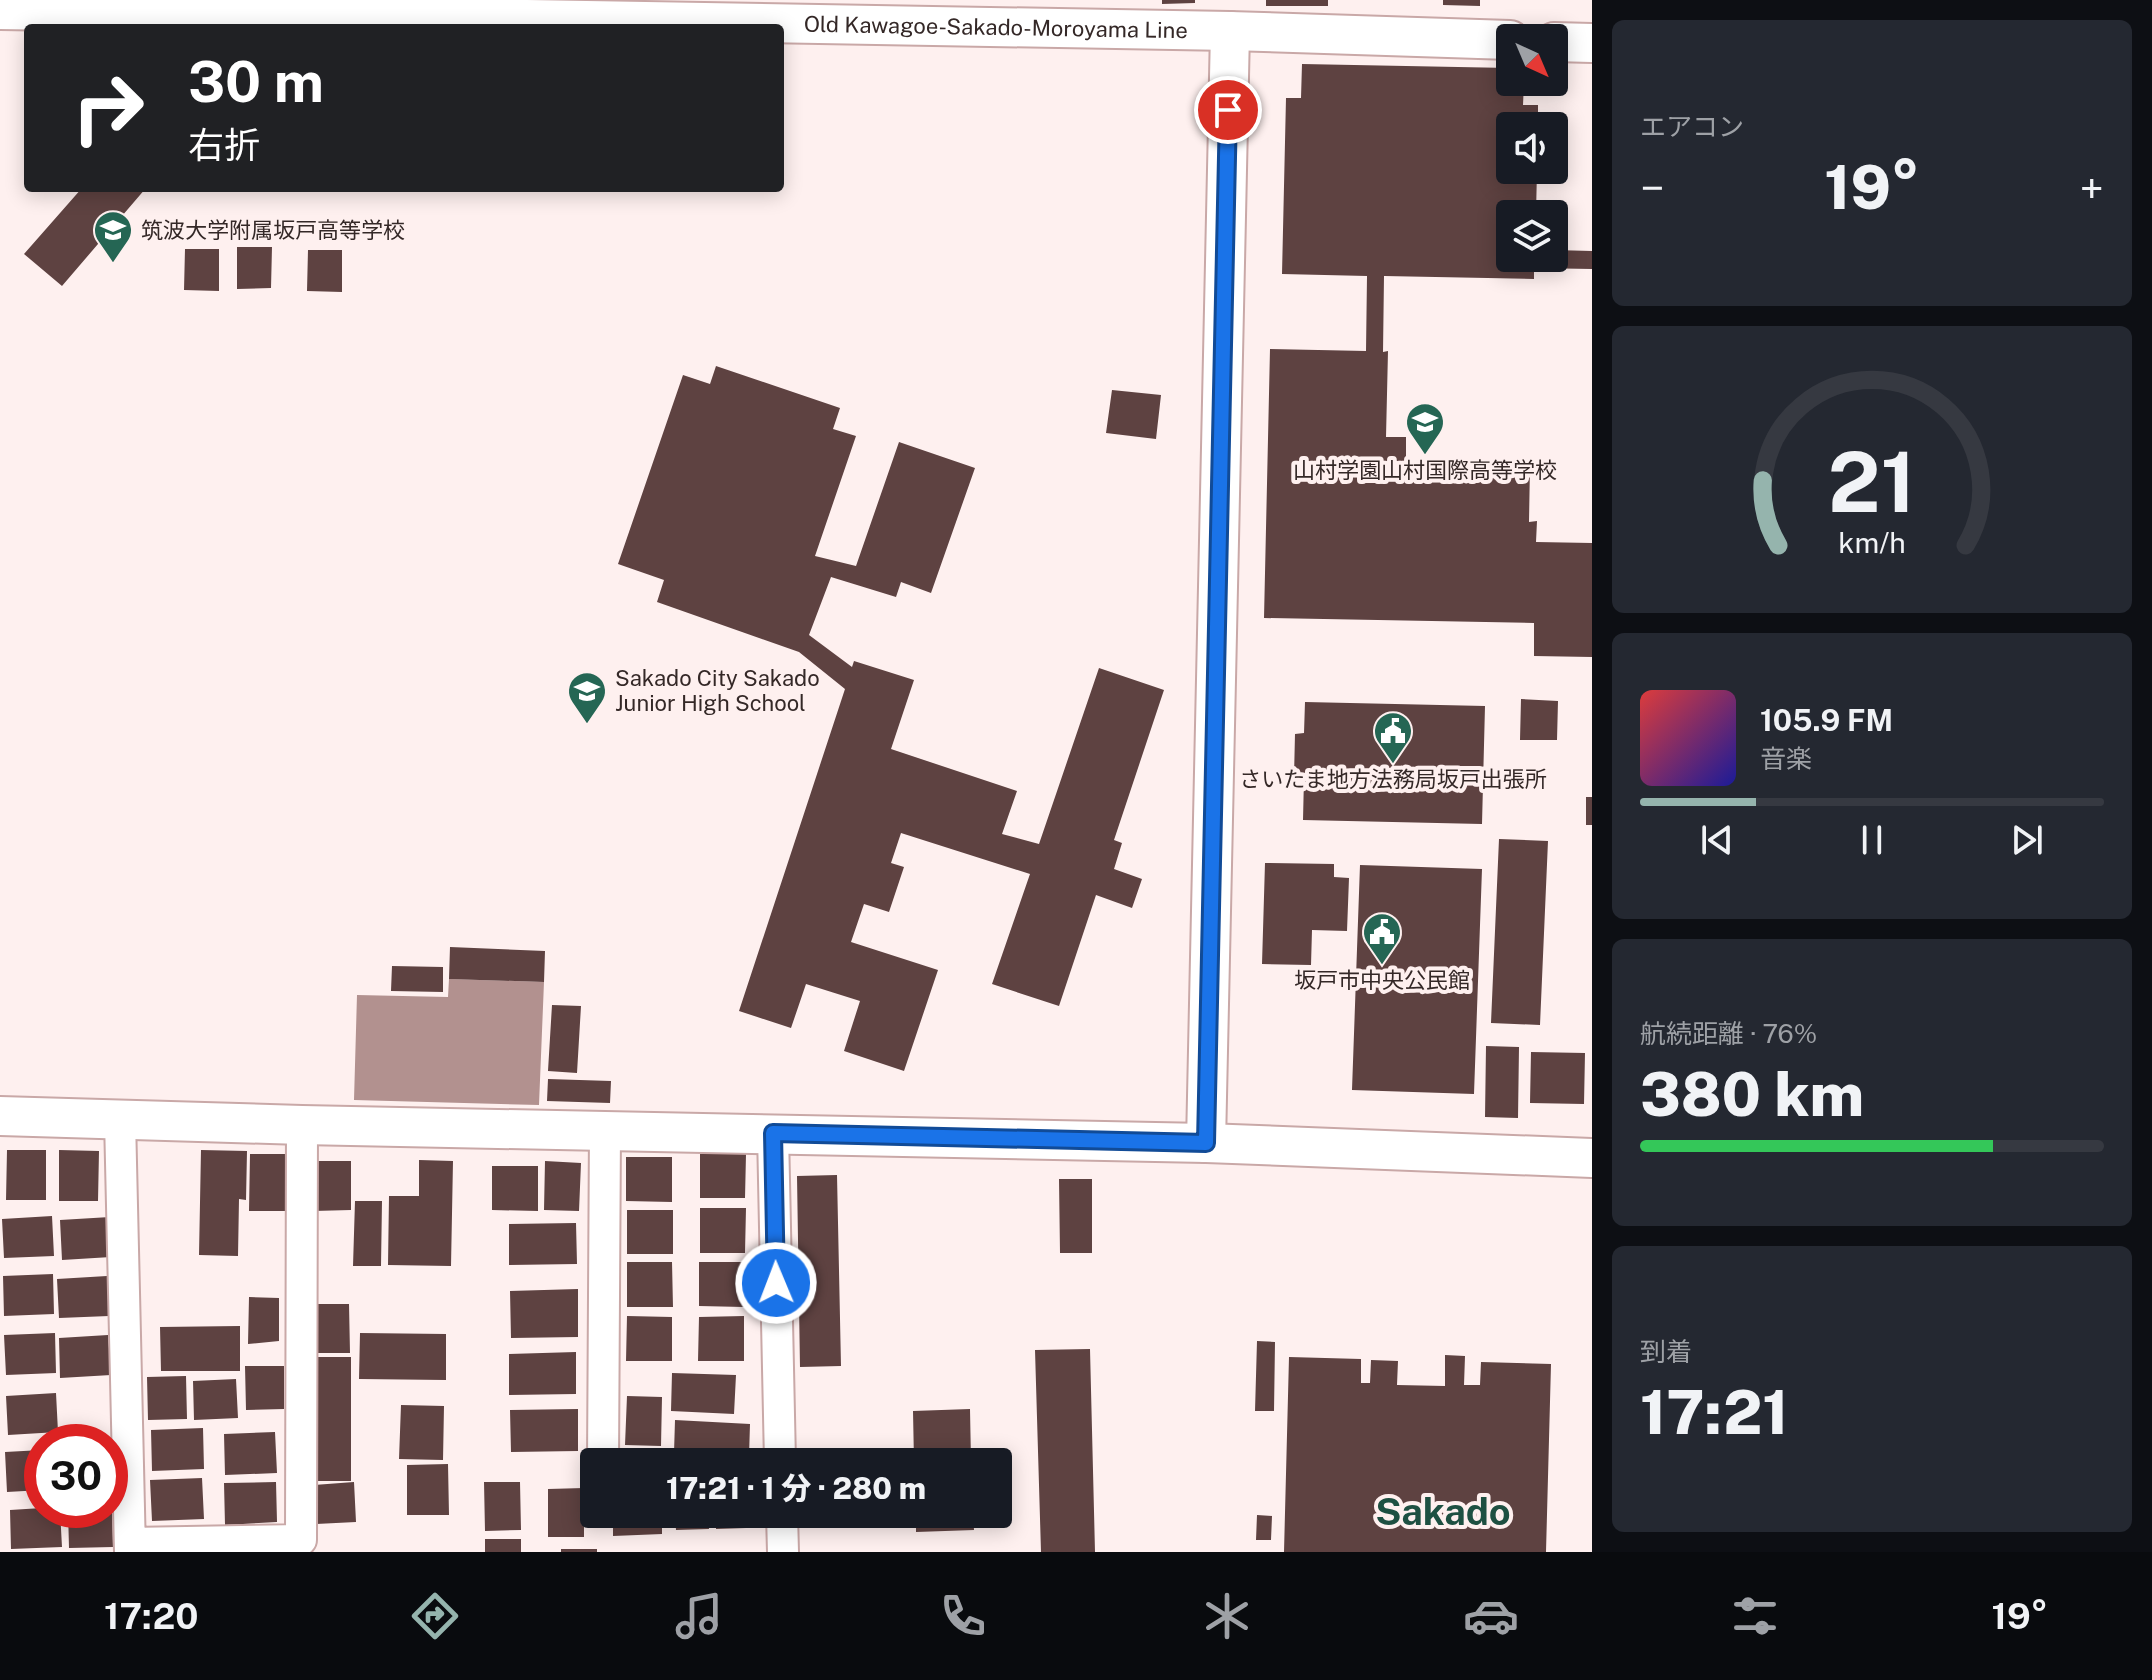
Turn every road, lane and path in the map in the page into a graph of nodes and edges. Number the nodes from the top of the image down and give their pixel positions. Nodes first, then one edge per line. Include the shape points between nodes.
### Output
1 (0, 10) edge
2 (1230, 31) junction
3 (1496, 40) edge
4 (1568, 42) edge
5 (1592, 43) edge
6 (0, 1116) edge
7 (120, 1119) junction
8 (302, 1125) junction
9 (605, 1129) junction
10 (773, 1133) junction
11 (1206, 1143) junction
12 (1592, 1158) edge
13 (603, 1448) edge
14 (780, 1448) edge
15 (782, 1528) edge
16 (130, 1548) edge
17 (783, 1552) edge

1 - 2 street, Old Kawagoe-Sakado-Moroyama Line
2 - 3 street, Old Kawagoe-Sakado-Moroyama Line
2 - 11 street
4 - 5 street
6 - 7 street
7 - 8 street
7 - 16 street
8 - 9 street
8 - 16 street via 301,1540
9 - 10 street
9 - 13 street
10 - 11 street
10 - 14 street
11 - 12 street
15 - 17 street

